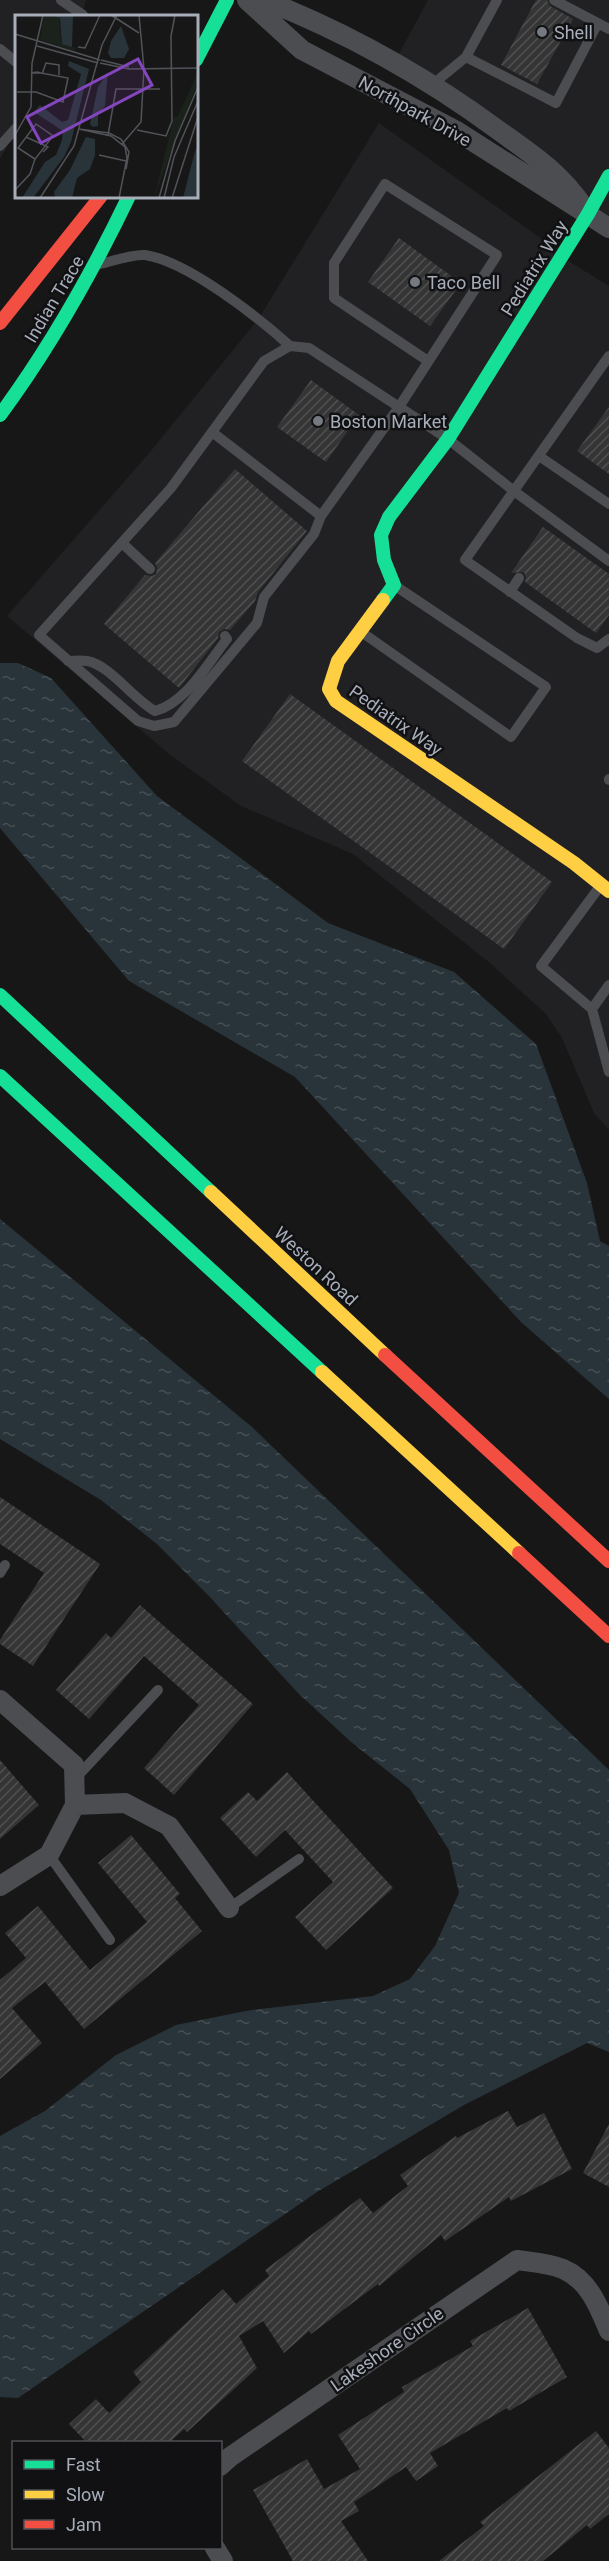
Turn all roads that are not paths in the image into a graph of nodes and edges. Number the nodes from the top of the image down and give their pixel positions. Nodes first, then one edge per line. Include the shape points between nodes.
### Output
1 (61, 0) edge
2 (228, 0) edge
3 (247, 0) edge
4 (264, 0) edge
5 (497, 0) edge
6 (554, 0) edge
7 (83, 15) edge
8 (598, 23) junction
9 (609, 29) edge
10 (0, 49) edge
11 (198, 56) edge
12 (466, 57) junction
13 (15, 61) edge
14 (433, 84) junction
15 (15, 129) edge
16 (0, 146) edge
17 (609, 176) edge
18 (99, 198) edge
19 (128, 198) edge
20 (588, 214) junction
21 (609, 228) edge
22 (96, 264) junction
23 (0, 323) edge
24 (290, 346) junction
25 (609, 356) edge
26 (428, 361) junction
27 (399, 407) junction
28 (0, 415) edge
29 (212, 432) junction
30 (448, 439) junction
31 (539, 456) junction
32 (514, 491) junction
33 (609, 504) edge
34 (321, 516) junction
35 (122, 543) junction
36 (609, 561) edge
37 (150, 569) dead end
38 (519, 578) dead end
39 (394, 585) junction
40 (510, 592) junction
41 (360, 631) junction
42 (225, 636) dead end
43 (609, 639) edge
44 (68, 661) junction
45 (605, 888) edge
46 (609, 985) edge
47 (0, 995) edge
48 (592, 1009) junction
49 (609, 1072) edge
50 (0, 1076) edge
51 (609, 1561) edge
52 (609, 1636) edge
53 (158, 1690) dead end
54 (0, 1700) edge
55 (74, 1780) junction
56 (75, 1805) junction
57 (49, 1855) junction
58 (299, 1859) dead end
59 (0, 1886) edge
60 (229, 1908) joint
61 (110, 1940) dead end
62 (609, 2331) edge
63 (222, 2465) edge

1 - 7 lane
2 - 11 main road
3 - 20 street, Northpark Drive via 302,50 455,130
4 - 14 street, Northpark Drive via 319,21
5 - 12 lane
6 - 8 lane
8 - 9 lane
8 - 12 lane via 556,103
10 - 13 lane
12 - 14 lane
14 - 20 street, Northpark Drive via 549,167 569,186
15 - 16 lane
17 - 20 main road
18 - 23 main road, Indian Trace
19 - 22 main road, Indian Trace
20 - 21 street, Northpark Drive
20 - 30 main road, Pediatrix Way
22 - 24 lane via 143,255 171,261 259,318
22 - 28 main road, Indian Trace via 26,381
24 - 27 lane via 309,348
24 - 29 lane via 264,362
25 - 31 lane
26 - 26 lane via 497,255 385,184 334,263 334,298
26 - 27 lane
27 - 30 lane
27 - 34 lane
29 - 34 lane
29 - 35 lane via 171,488
30 - 32 lane
30 - 39 main road, Pediatrix Way via 389,517 381,535 384,560
31 - 32 lane
31 - 33 lane
32 - 36 lane via 555,528
32 - 40 lane via 465,560
34 - 44 lane via 314,534 264,597 257,624 174,722 154,726 138,721
35 - 37 lane
35 - 44 lane via 39,634
38 - 40 lane
39 - 41 main road, Pediatrix Way
39 - 41 lane via 546,687 511,737
40 - 43 lane via 597,648
41 - 45 main road, Pediatrix Way via 338,661 329,689 336,701
42 - 44 lane via 227,639 184,692 167,708 155,711 102,667 88,661
45 - 48 lane via 541,966
46 - 48 lane
47 - 51 main road, Weston Road
48 - 49 lane
50 - 52 main road
53 - 55 lane
54 - 55 street via 74,1765
55 - 56 street
56 - 57 street
56 - 60 street via 125,1803 169,1826
57 - 59 street
57 - 61 lane
58 - 60 lane
62 - 63 street, Lakeshore Circle via 585,2285 563,2269 517,2260

